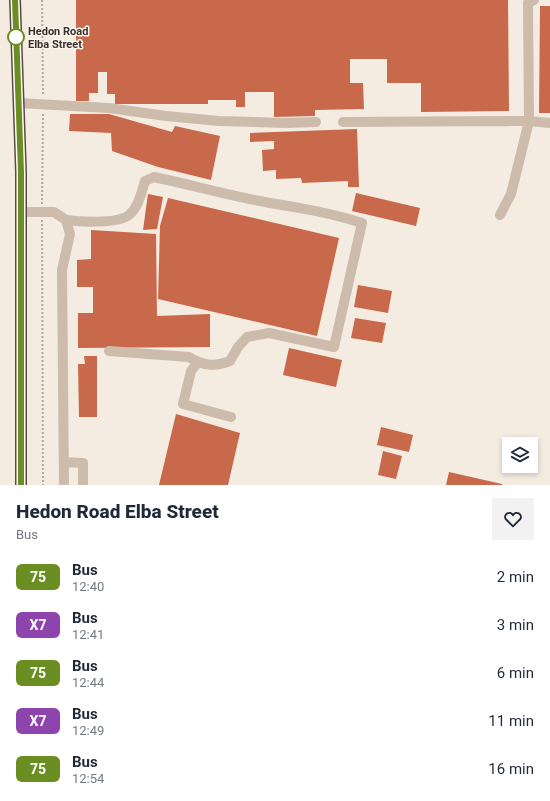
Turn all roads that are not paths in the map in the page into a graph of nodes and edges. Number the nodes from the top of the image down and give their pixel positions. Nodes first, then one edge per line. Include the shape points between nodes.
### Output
1 (15, 0) edge
2 (530, 1) edge
3 (18, 103) junction
4 (529, 121) junction
5 (316, 122) dead end
6 (343, 122) dead end
7 (550, 123) edge
8 (21, 212) junction
9 (500, 215) dead end
10 (66, 220) junction
11 (109, 350) dead end
12 (198, 362) junction
13 (231, 417) dead end
14 (64, 462) junction
15 (21, 485) edge
16 (64, 485) edge
17 (83, 485) edge

1 - 3 highway
2 - 4 lane
3 - 5 lane via 109,108 219,121
3 - 8 highway
4 - 6 lane
4 - 7 lane
4 - 9 lane via 511,194
8 - 10 lane via 54,212
8 - 15 highway
10 - 12 lane via 110,221 128,216 139,201 145,181 154,177 270,203 300,207 362,223 334,347 269,333 247,337 230,361 213,366
10 - 14 lane via 70,234 62,270
11 - 12 lane via 189,357
12 - 13 lane via 192,371 183,404
14 - 16 lane
14 - 17 lane via 83,463

